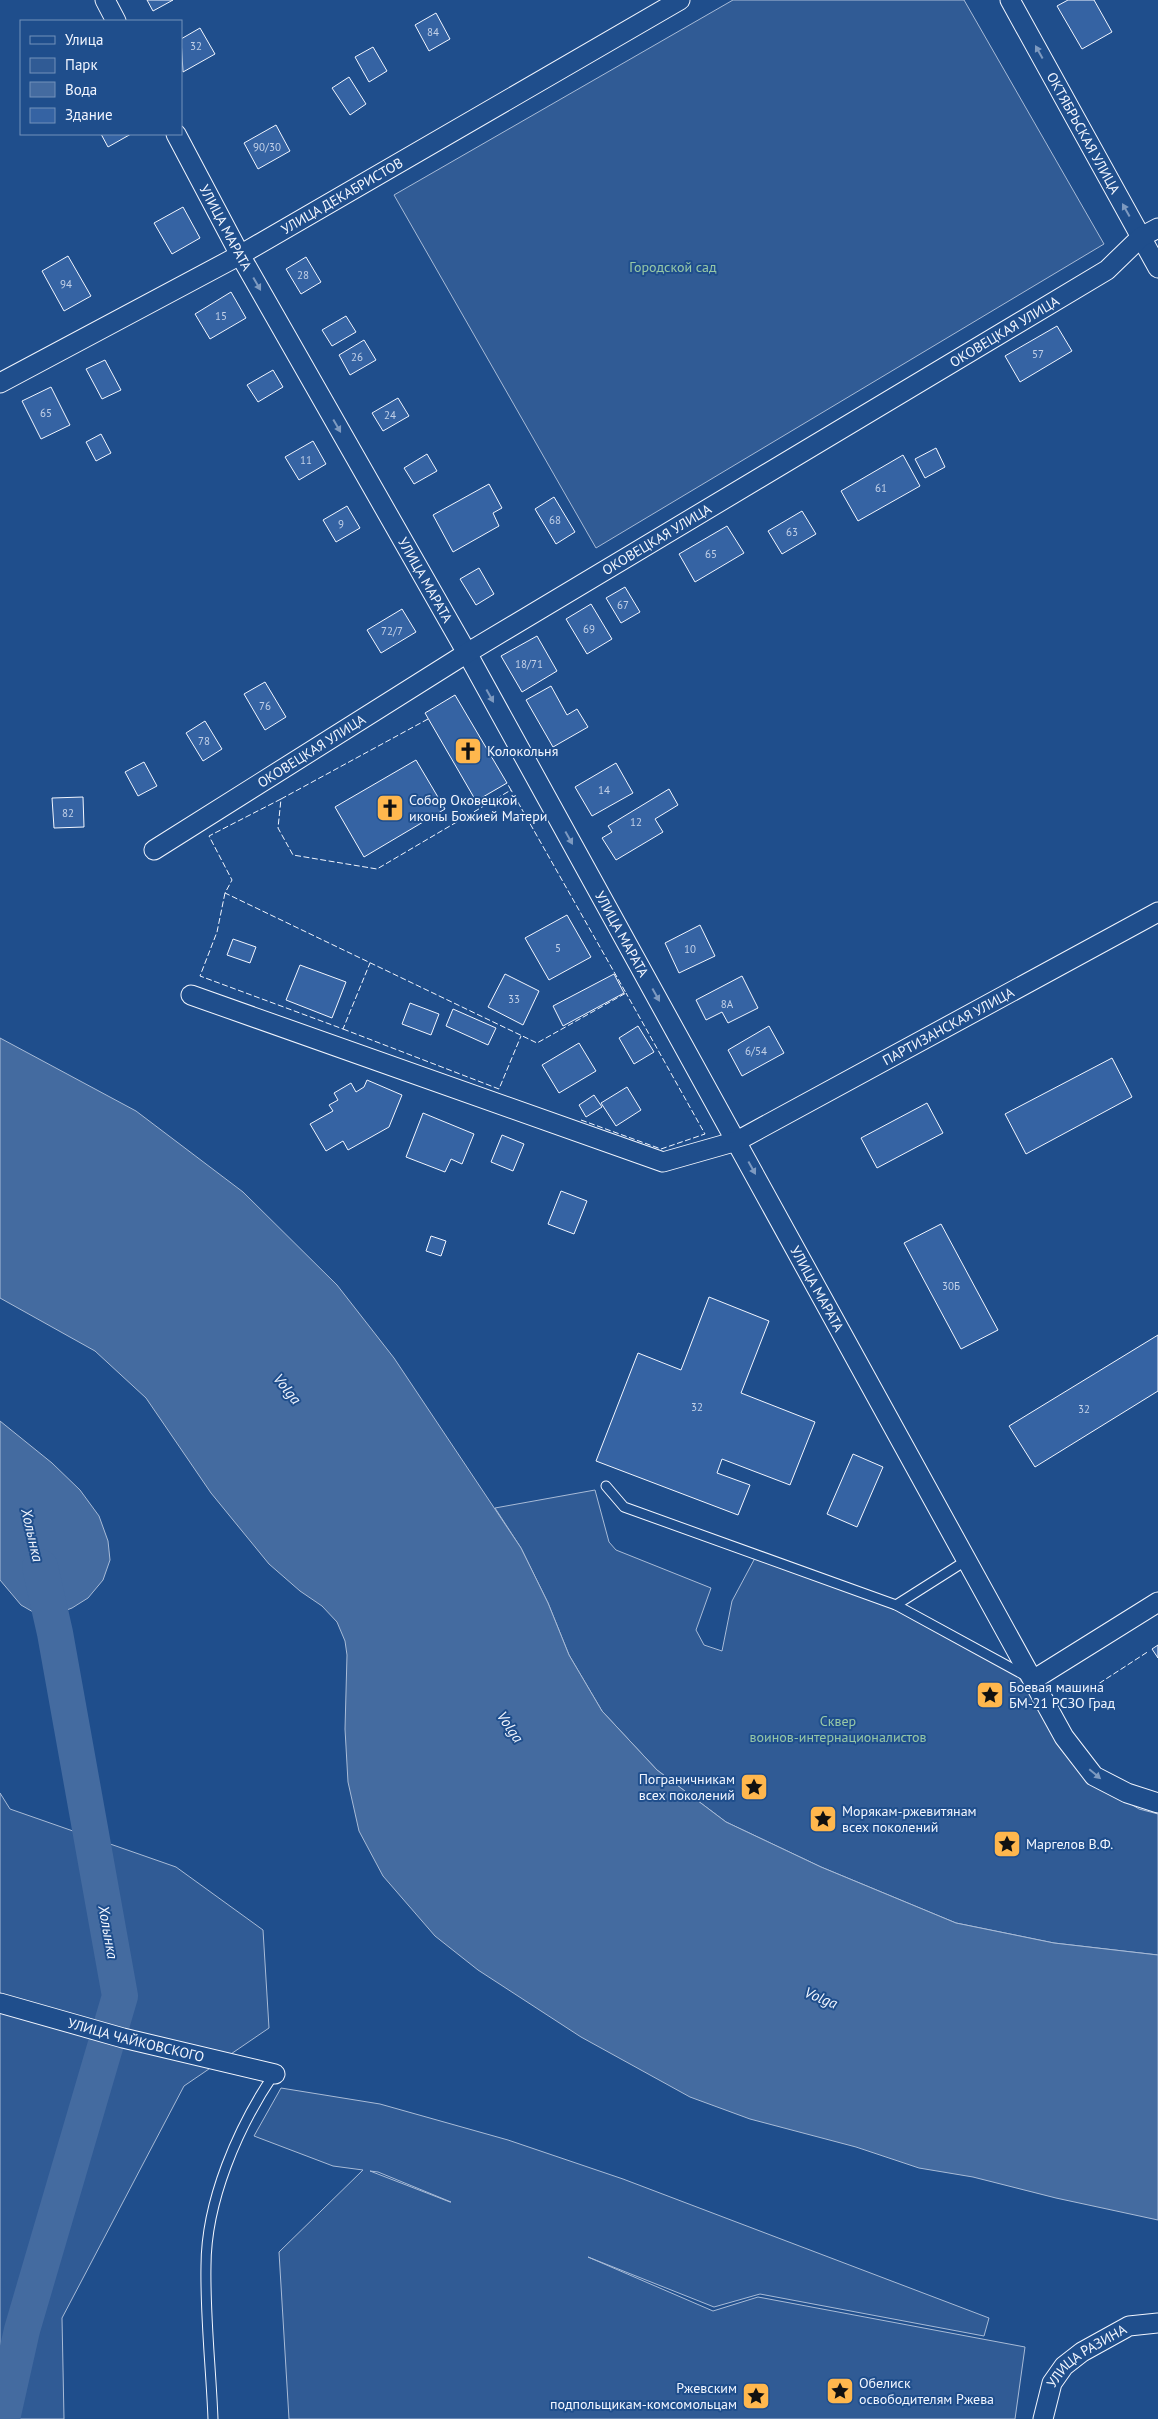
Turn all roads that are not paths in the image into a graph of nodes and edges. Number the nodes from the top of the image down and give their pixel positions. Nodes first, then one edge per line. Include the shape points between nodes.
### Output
1 (105, 0) edge
2 (680, 0) edge
3 (1010, 0) edge
4 (115, 20) edge
5 (177, 135) edge
6 (1158, 228) edge
7 (1141, 237) junction
8 (240, 255) junction
9 (1158, 268) edge
10 (0, 383) edge
11 (466, 653) junction
12 (154, 850) dead end
13 (1158, 912) edge
14 (191, 995) dead end
15 (737, 1141) junction
16 (606, 1486) dead end
17 (967, 1560) junction
18 (1158, 1602) edge
19 (896, 1605) junction
20 (1032, 1680) junction
21 (1158, 1803) edge
22 (0, 2003) edge
23 (275, 2074) joint
24 (1158, 2323) edge
25 (212, 2419) edge
26 (1043, 2419) edge

1 - 4 street
2 - 8 street, УЛИЦА ДЕКАБРИСТОВ
7 -> 3 street, ОКТЯБРЬСКАЯ УЛИЦА
5 - 8 street, УЛИЦА МАРАТА
6 - 7 street, ОКОВЕЦКАЯ УЛИЦА
7 - 9 street, ОКТЯБРЬСКАЯ УЛИЦА
7 - 11 street, ОКОВЕЦКАЯ УЛИЦА via 1108,270
8 - 10 street, УЛИЦА ДЕКАБРИСТОВ
8 -> 11 street, УЛИЦА МАРАТА
11 - 12 street, ОКОВЕЦКАЯ УЛИЦА
11 -> 15 street, УЛИЦА МАРАТА
13 - 15 street, ПАРТИЗАНСКАЯ УЛИЦА
14 - 15 street, ПАРТИЗАНСКАЯ УЛИЦА via 663,1162
15 -> 17 street, УЛИЦА МАРАТА
16 - 19 lane via 624,1507
17 - 19 lane
17 - 20 street, УЛИЦА МАРАТА
18 - 20 street
19 - 20 lane
20 -> 21 street, УЛИЦА МАРАТА via 1064,1737 1094,1776 1127,1793
22 - 23 street, УЛИЦА ЧАЙКОВСКОГО via 123,2038
23 - 25 lane via 252,2111 214,2205 206,2264
24 - 26 street, УЛИЦА РАЗИНА via 1129,2326 1064,2366 1052,2383

